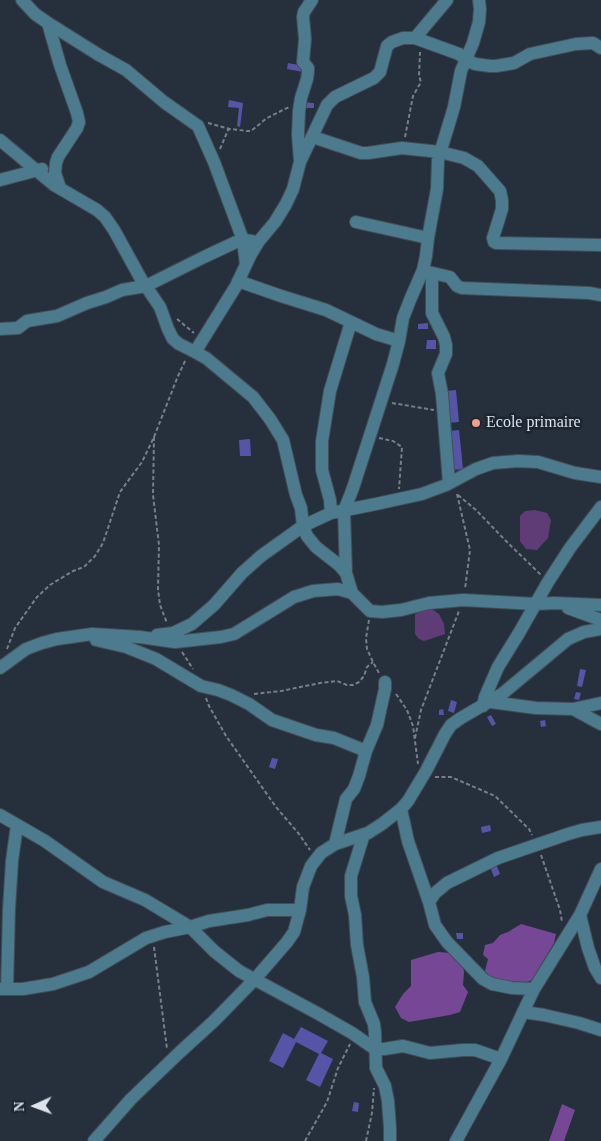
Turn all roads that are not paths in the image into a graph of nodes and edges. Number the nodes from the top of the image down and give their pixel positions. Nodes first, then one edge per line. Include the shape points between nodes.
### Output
1 (22, 0) edge
2 (312, 0) edge
3 (447, 0) edge
4 (479, 0) edge
5 (48, 23) junction
6 (418, 39) junction
7 (601, 48) edge
8 (466, 60) junction
9 (313, 137) junction
10 (0, 140) edge
11 (440, 152) junction
12 (300, 162) junction
13 (56, 163) junction
14 (37, 171) junction
15 (0, 180) edge
16 (60, 188) junction
17 (356, 222) dead end
18 (428, 238) junction
19 (243, 240) junction
20 (259, 241) junction
21 (601, 245) edge
22 (246, 265) junction
23 (428, 272) junction
24 (238, 281) junction
25 (146, 286) junction
26 (601, 295) edge
27 (351, 322) junction
28 (0, 329) edge
29 (400, 342) junction
30 (193, 351) junction
31 (601, 477) edge
32 (449, 484) junction
33 (601, 507) edge
34 (344, 511) junction
35 (331, 513) junction
36 (304, 526) junction
37 (346, 574) junction
38 (352, 593) junction
39 (554, 603) junction
40 (536, 604) junction
41 (601, 605) edge
42 (601, 620) edge
43 (601, 629) edge
44 (76, 636) junction
45 (173, 638) junction
46 (0, 668) edge
47 (385, 682) road end
48 (601, 702) edge
49 (487, 704) junction
50 (573, 709) junction
51 (601, 724) edge
52 (366, 751) junction
53 (401, 809) junction
54 (0, 815) edge
55 (17, 826) junction
56 (601, 827) edge
57 (364, 834) junction
58 (335, 844) junction
59 (601, 869) edge
60 (429, 902) junction
61 (300, 910) junction
62 (580, 915) junction
63 (190, 927) junction
64 (601, 978) edge
65 (255, 979) junction
66 (3, 989) edge
67 (534, 989) junction
68 (523, 1012) junction
69 (601, 1030) edge
70 (375, 1049) junction
71 (501, 1059) junction
72 (94, 1141) edge
73 (390, 1141) edge
74 (456, 1141) edge

1 - 5 street via 34,14
2 - 12 street via 304,12 303,62 308,68 308,79 301,98 298,122
3 - 6 street
4 - 8 street via 479,22
5 - 13 street via 79,122
5 - 19 street via 126,70 198,126
6 - 8 street via 459,54
6 - 9 street via 403,38 387,46 380,72 335,97 327,106
7 - 8 street via 593,44 576,44 530,54 514,63 496,66
8 - 11 street
9 - 11 street via 361,153 402,148
9 - 12 street
10 - 14 street
11 - 18 street
11 - 21 street via 464,158 478,166 500,191 502,209 493,238 496,244
12 - 20 street via 286,204
13 - 14 street
13 - 16 street
14 - 15 street
14 - 16 street
16 - 25 street via 105,217
17 - 18 street
18 - 23 street
19 - 20 street
19 - 22 street
19 - 25 street
20 - 22 street
22 - 24 street
23 - 26 street via 450,277 462,288
23 - 29 street via 410,300 403,318
23 - 32 street via 432,312 446,345 438,373
24 - 27 street via 326,310
24 - 30 street
25 - 28 street via 122,290 57,316 27,321 18,328
25 - 30 street via 160,307 173,339
27 - 29 street
27 - 35 street via 330,392 322,441 322,470
29 - 34 street
30 - 36 street via 253,397 279,433
31 - 32 street via 538,462 518,461 493,463
32 - 34 street via 422,494
33 - 40 street via 570,548
34 - 35 street
34 - 37 street
35 - 36 street
36 - 37 street via 316,547
36 - 45 street via 261,556 214,605
37 - 38 street
38 - 40 street via 370,611 382,612 463,600
38 - 45 street via 338,589 313,591 294,597 234,634
39 - 40 street
39 - 41 street
39 - 42 street
40 - 49 street via 498,667 485,697
43 - 49 street via 568,639
44 - 45 street
44 - 46 street via 26,649
44 - 52 street via 126,647 156,659 201,686 231,695 272,720
47 - 52 street via 377,725
48 - 50 street
49 - 50 street
49 - 53 street via 451,724 424,775
50 - 51 street
52 - 58 street via 354,789 346,799
53 - 57 street
53 - 60 street via 408,841
54 - 55 street
55 - 63 street via 46,841 102,882 145,900
55 - 66 street
56 - 60 street via 582,830 498,858 447,883
57 - 58 street
57 - 70 street via 351,876 351,896 365,1002 374,1024
58 - 61 street via 321,853 311,866 303,887
59 - 62 street
60 - 67 street via 435,925 483,979 512,988
61 - 63 street via 267,910
61 - 65 street via 294,932
62 - 64 street via 588,948
62 - 67 street
63 - 65 street via 214,951
63 - 66 street via 146,938 89,972 53,984
65 - 70 street
65 - 72 street via 131,1099
67 - 68 street
68 - 69 street
68 - 71 street
70 - 71 street via 402,1046 430,1053 475,1050
70 - 73 street via 376,1068 388,1101
71 - 74 street

